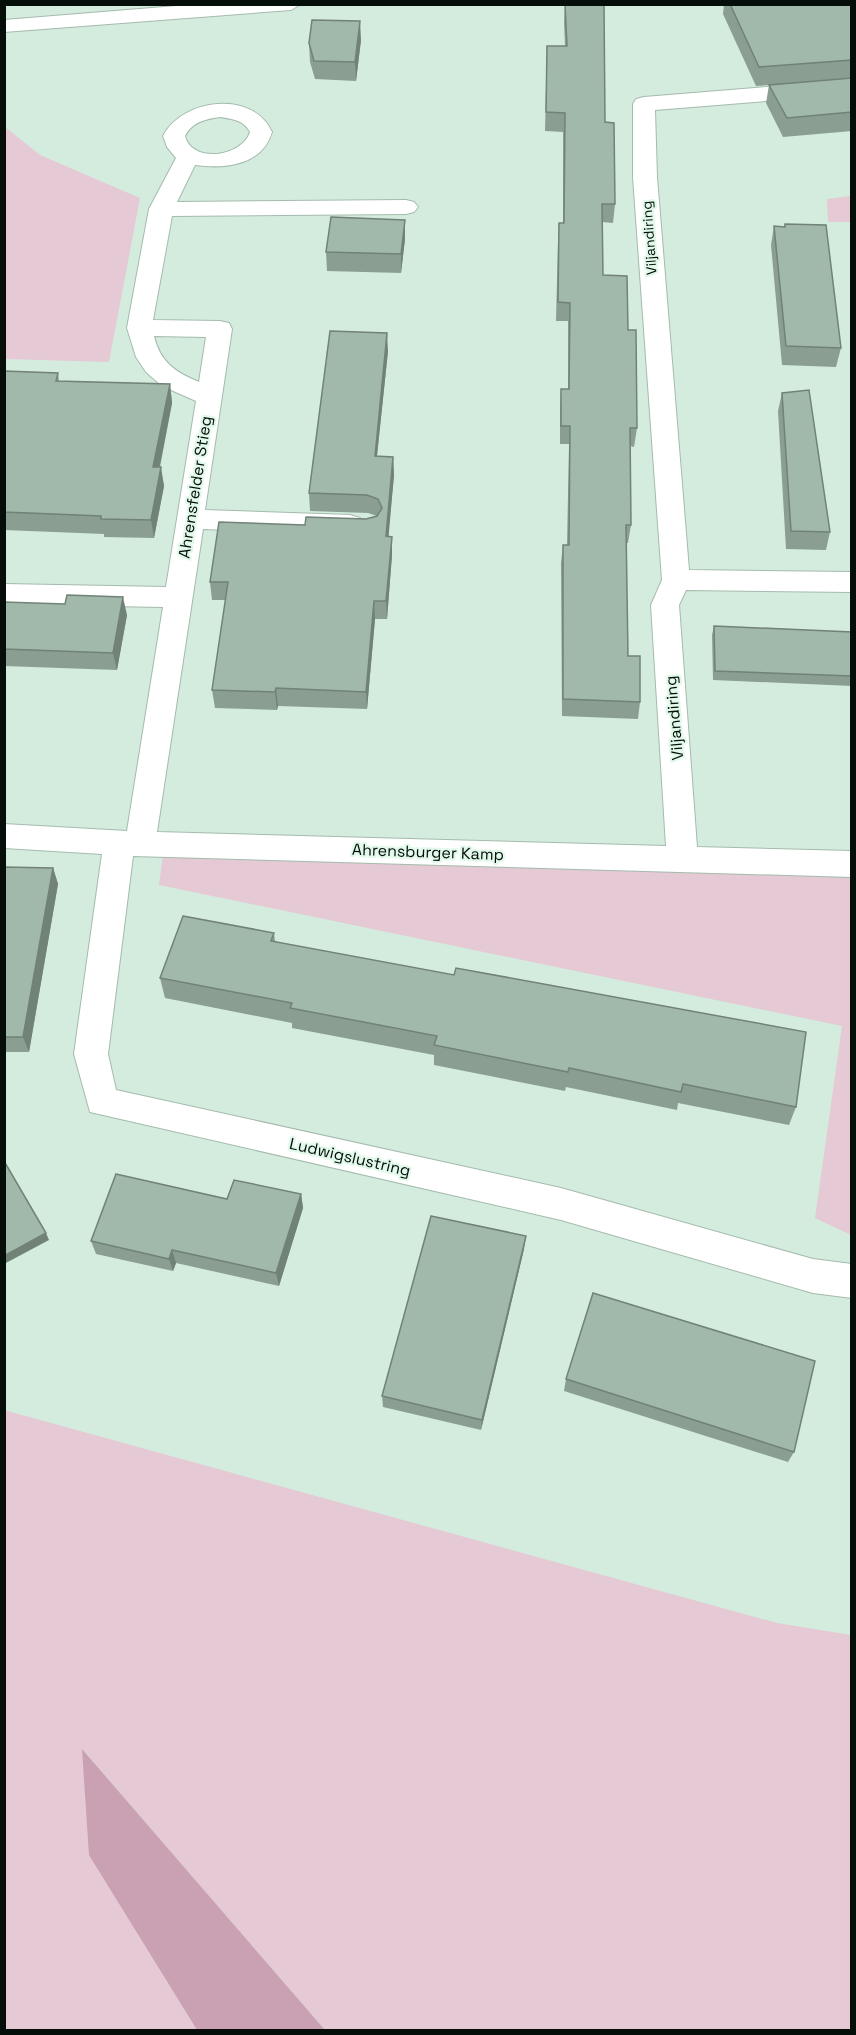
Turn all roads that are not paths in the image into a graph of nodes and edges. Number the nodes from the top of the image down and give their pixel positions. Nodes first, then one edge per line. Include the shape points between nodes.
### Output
1 (291, 4) edge
2 (4, 26) edge
3 (852, 87) edge
4 (190, 157) dead end
5 (406, 207) dead end
6 (161, 209) junction
7 (139, 328) junction
8 (209, 397) junction
9 (190, 519) junction
10 (367, 525) edge
11 (676, 580) junction
12 (852, 582) edge
13 (4, 594) edge
14 (178, 597) junction
15 (4, 836) edge
16 (129, 844) junction
17 (682, 859) junction
18 (852, 864) edge
19 (852, 1281) edge

1 - 2 street
3 - 11 street, Viljandiring via 644,104 645,177
4 - 6 street via 182,164
5 - 6 street
6 - 7 street
7 - 8 street via 144,354 164,376
7 - 8 street, Ahrensfelder Stieg via 220,329
8 - 9 street, Ahrensfelder Stieg
9 - 10 street
9 - 14 street, Ahrensfelder Stieg
11 - 12 street
11 - 17 street, Viljandiring via 665,605
13 - 14 street
14 - 16 street, Ahrensfelder Stieg
15 - 16 street, Ahrensburger Kamp
16 - 17 street, Ahrensburger Kamp
16 - 19 street, Ludwigslustring via 91,1054 102,1102 561,1204 813,1276
17 - 18 street, Ahrensburger Kamp

